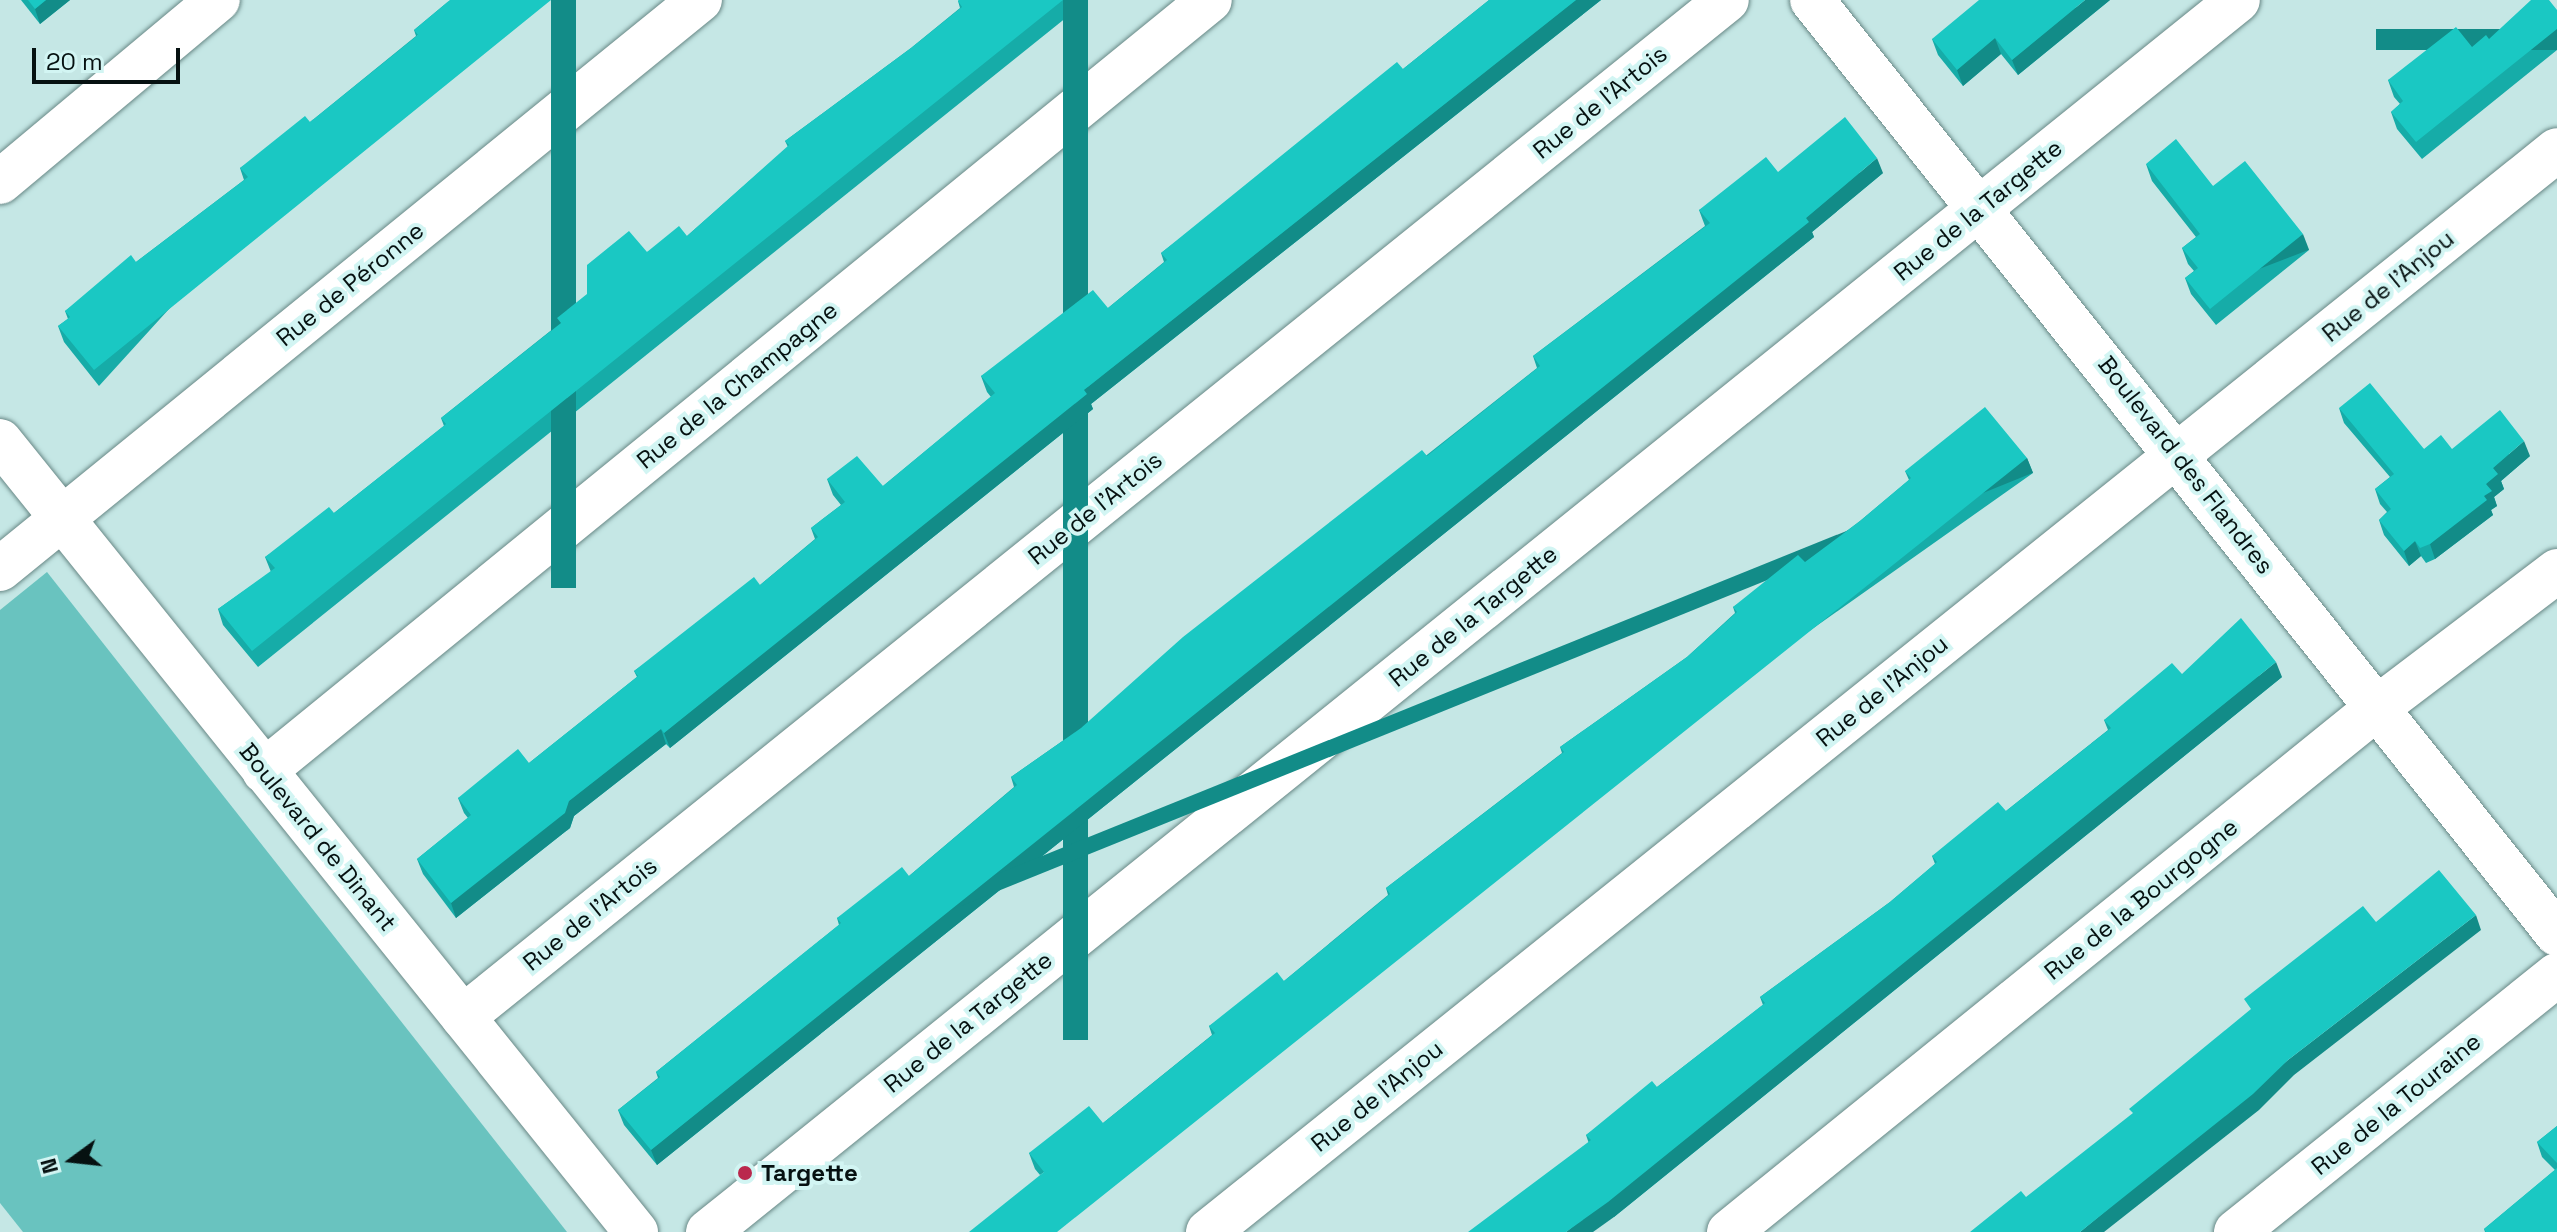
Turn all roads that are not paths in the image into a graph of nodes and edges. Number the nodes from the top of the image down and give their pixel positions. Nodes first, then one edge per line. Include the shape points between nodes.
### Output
1 (218, 0) edge
2 (700, 0) edge
3 (1210, 0) edge
4 (1727, 0) edge
5 (1812, 0) edge
6 (2238, 0) edge
7 (2557, 150) edge
8 (0, 182) edge
9 (1982, 206) junction
10 (0, 441) edge
11 (2177, 454) junction
12 (62, 519) junction
13 (0, 569) edge
14 (2557, 571) edge
15 (2378, 707) junction
16 (264, 771) junction
17 (2557, 934) edge
18 (2557, 975) edge
19 (463, 1017) junction
20 (636, 1232) edge
21 (708, 1232) edge
22 (1208, 1232) edge
23 (1729, 1232) edge
24 (2236, 1232) edge

1 - 8 street
2 - 12 street, Rue de Péronne
3 - 16 street, Rue de la Champagne
4 - 19 street, Rue de l'Artois
5 - 9 street, Boulevard des Flandres
6 - 9 street, Rue de la Targette
7 - 11 street, Rue de l'Anjou
9 - 11 street, Boulevard des Flandres
9 - 21 street, Rue de la Targette
10 - 12 street, Boulevard de Dinant
11 - 15 street, Boulevard des Flandres
11 - 22 street, Rue de l'Anjou
12 - 13 street, Rue de Péronne
12 - 16 street, Boulevard de Dinant
14 - 15 street, Rue de la Bourgogne
15 - 17 street, Boulevard des Flandres
15 - 23 street, Rue de la Bourgogne
16 - 19 street, Boulevard de Dinant
18 - 24 street, Rue de la Touraine
19 - 20 street, Boulevard de Dinant

